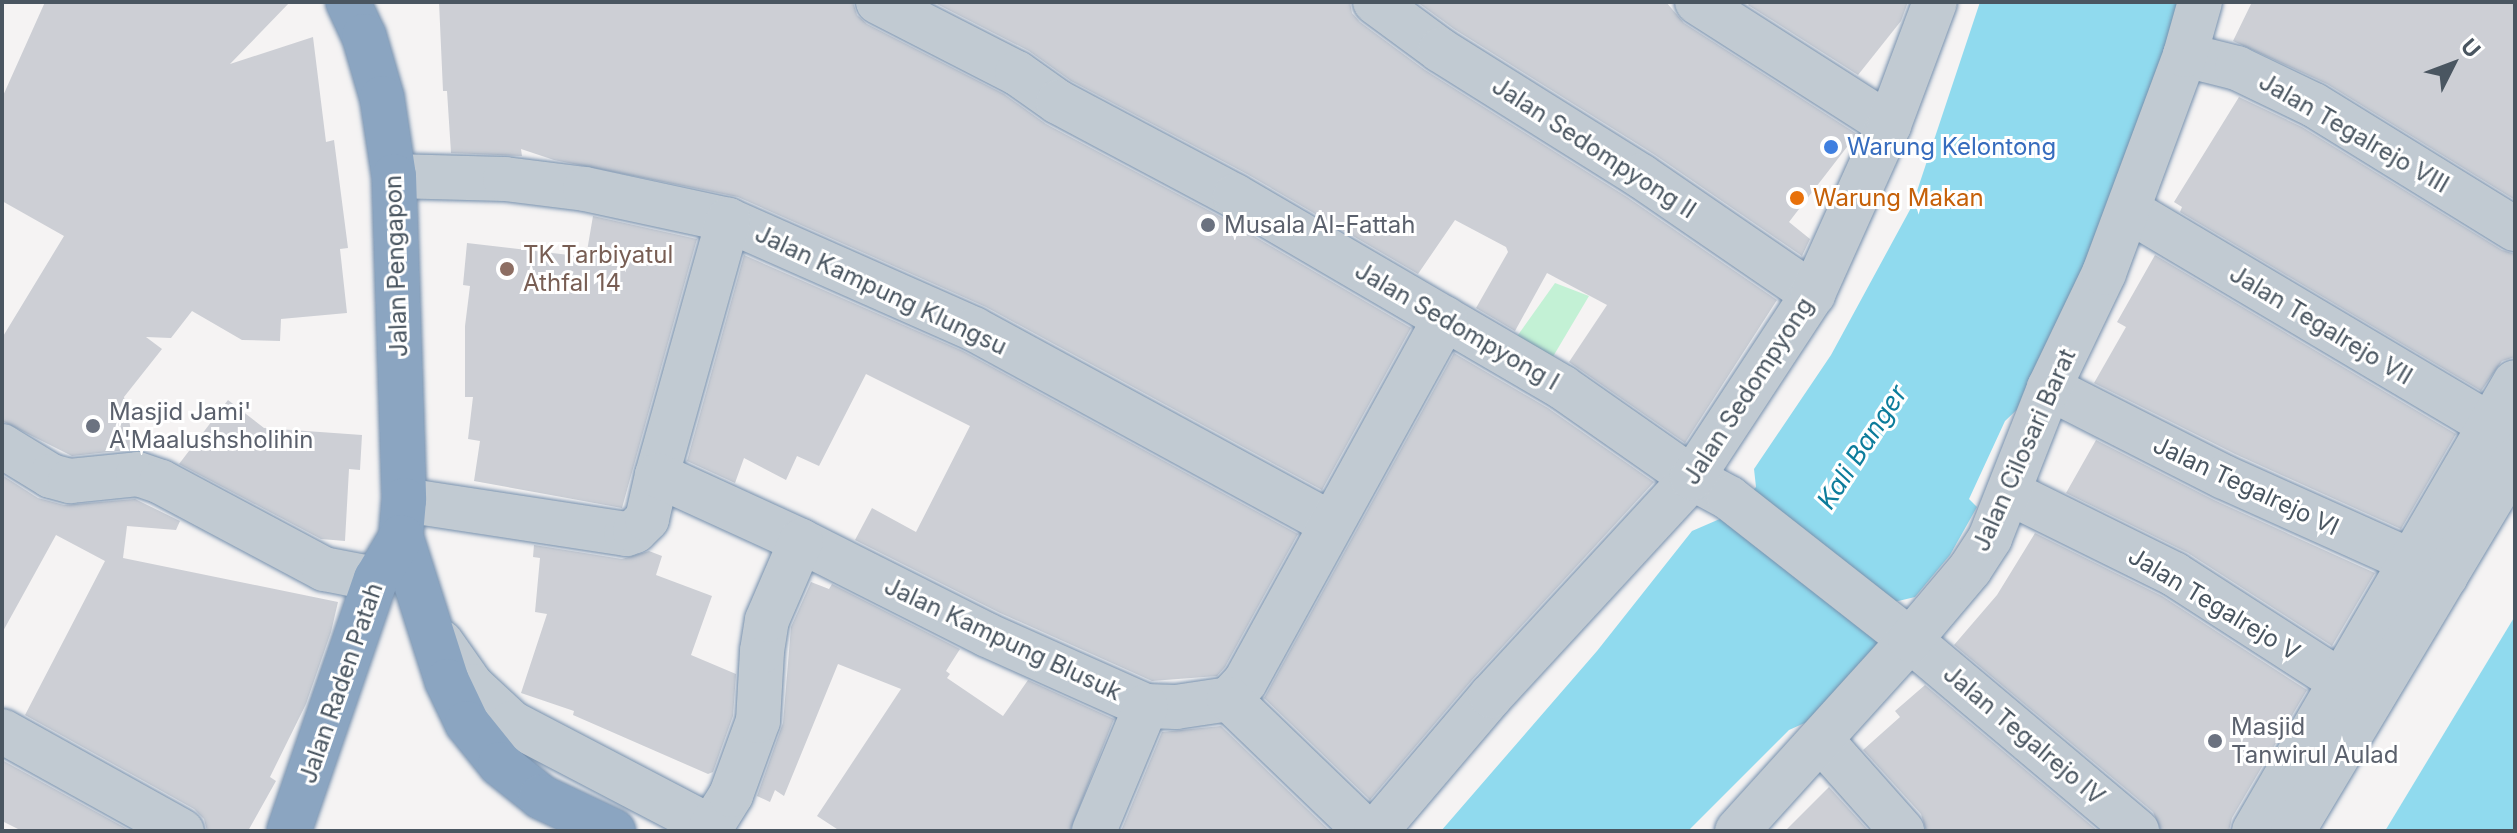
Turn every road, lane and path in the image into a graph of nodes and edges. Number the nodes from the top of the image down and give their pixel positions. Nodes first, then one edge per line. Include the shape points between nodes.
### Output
1 (348, 2) edge
2 (878, 2) edge
3 (1375, 2) edge
4 (1697, 2) edge
5 (1935, 2) edge
6 (2200, 2) edge
7 (2185, 55) junction
8 (1889, 125) junction
9 (394, 176) junction
10 (2128, 210) junction
11 (728, 220) junction
12 (2515, 229) edge
13 (1813, 294) junction
14 (1445, 318) junction
15 (2515, 382) edge
16 (2049, 388) junction
17 (2502, 432) edge
18 (2, 446) edge
19 (2515, 460) edge
20 (657, 475) junction
21 (1710, 488) junction
22 (2010, 493) junction
23 (402, 519) junction
24 (1330, 523) junction
25 (801, 541) junction
26 (2429, 570) junction
27 (376, 579) junction
28 (1896, 628) junction
29 (433, 630) junction
30 (2357, 692) junction
31 (1229, 699) junction
32 (1146, 706) junction
33 (2, 731) edge
34 (1821, 740) junction
35 (597, 824) edge
36 (713, 830) edge
37 (182, 831) edge
38 (289, 831) edge
39 (535, 831) edge
40 (1094, 831) edge
41 (1366, 831) edge
42 (1376, 831) edge
43 (1737, 831) edge
44 (1902, 831) edge
45 (2137, 831) edge
46 (2254, 831) edge
47 (2293, 831) edge

1 - 9 highway, Jalan Pengapon via 382,98
2 - 14 street, Jalan Sedompyong I via 1017,73 1058,102 1235,196
3 - 13 street, Jalan Sedompyong II
4 - 8 street
5 - 8 street, Jalan Sedompyong
6 - 7 street, Jalan Cilosari Barat
7 - 10 street, Jalan Cilosari Barat
7 - 12 street, Jalan Tegalrejo VIII via 2237,68 2314,105
8 - 13 street, Jalan Sedompyong
9 - 11 street, Jalan Kampung Klungsu via 505,179 585,189
9 - 23 highway, Jalan Pengapon
10 - 16 street, Jalan Cilosari Barat
10 - 17 street, Jalan Tegalrejo VII
11 - 20 street
11 - 24 street, Jalan Kampung Klungsu via 974,329
13 - 21 street, Jalan Sedompyong
14 - 21 street, Jalan Sedompyong I via 1562,387
14 - 24 street
15 - 17 street
16 - 22 street, Jalan Cilosari Barat
16 - 26 street, Jalan Tegalrejo VI via 2214,473
17 - 26 street
18 - 27 street via 51,476 70,481 138,474 161,482 324,569
19 - 26 street
20 - 23 street via 647,519 626,534
20 - 25 street, Jalan Kampung Blusuk
21 - 28 street, Jalan Sedompyong I
21 - 42 street, Jalan Sedompyong via 1491,696
22 - 28 street, Jalan Cilosari Barat via 1970,569
22 - 30 street, Jalan Tegalrejo V via 2174,574
23 - 27 highway, Jalan Raden Patah
23 - 29 highway, Jalan Pengapon
24 - 31 street via 1245,682
25 - 32 street, Jalan Kampung Blusuk via 987,635
25 - 36 street via 767,620 758,721
26 - 30 street
27 - 38 highway, Jalan Raden Patah
28 - 34 street, Jalan Cilosari Barat
28 - 45 street, Jalan Tegalrejo IV
29 - 35 highway, Jalan Pengapon via 447,681 467,723 500,764 541,797
29 - 36 street via 472,686 512,723
30 - 46 street
30 - 47 street
31 - 32 street, Jalan Kampung Blusuk
31 - 41 street
32 - 40 street
33 - 37 street
34 - 43 street, Jalan Cilosari Barat
34 - 44 street
35 - 39 highway via 550,821

